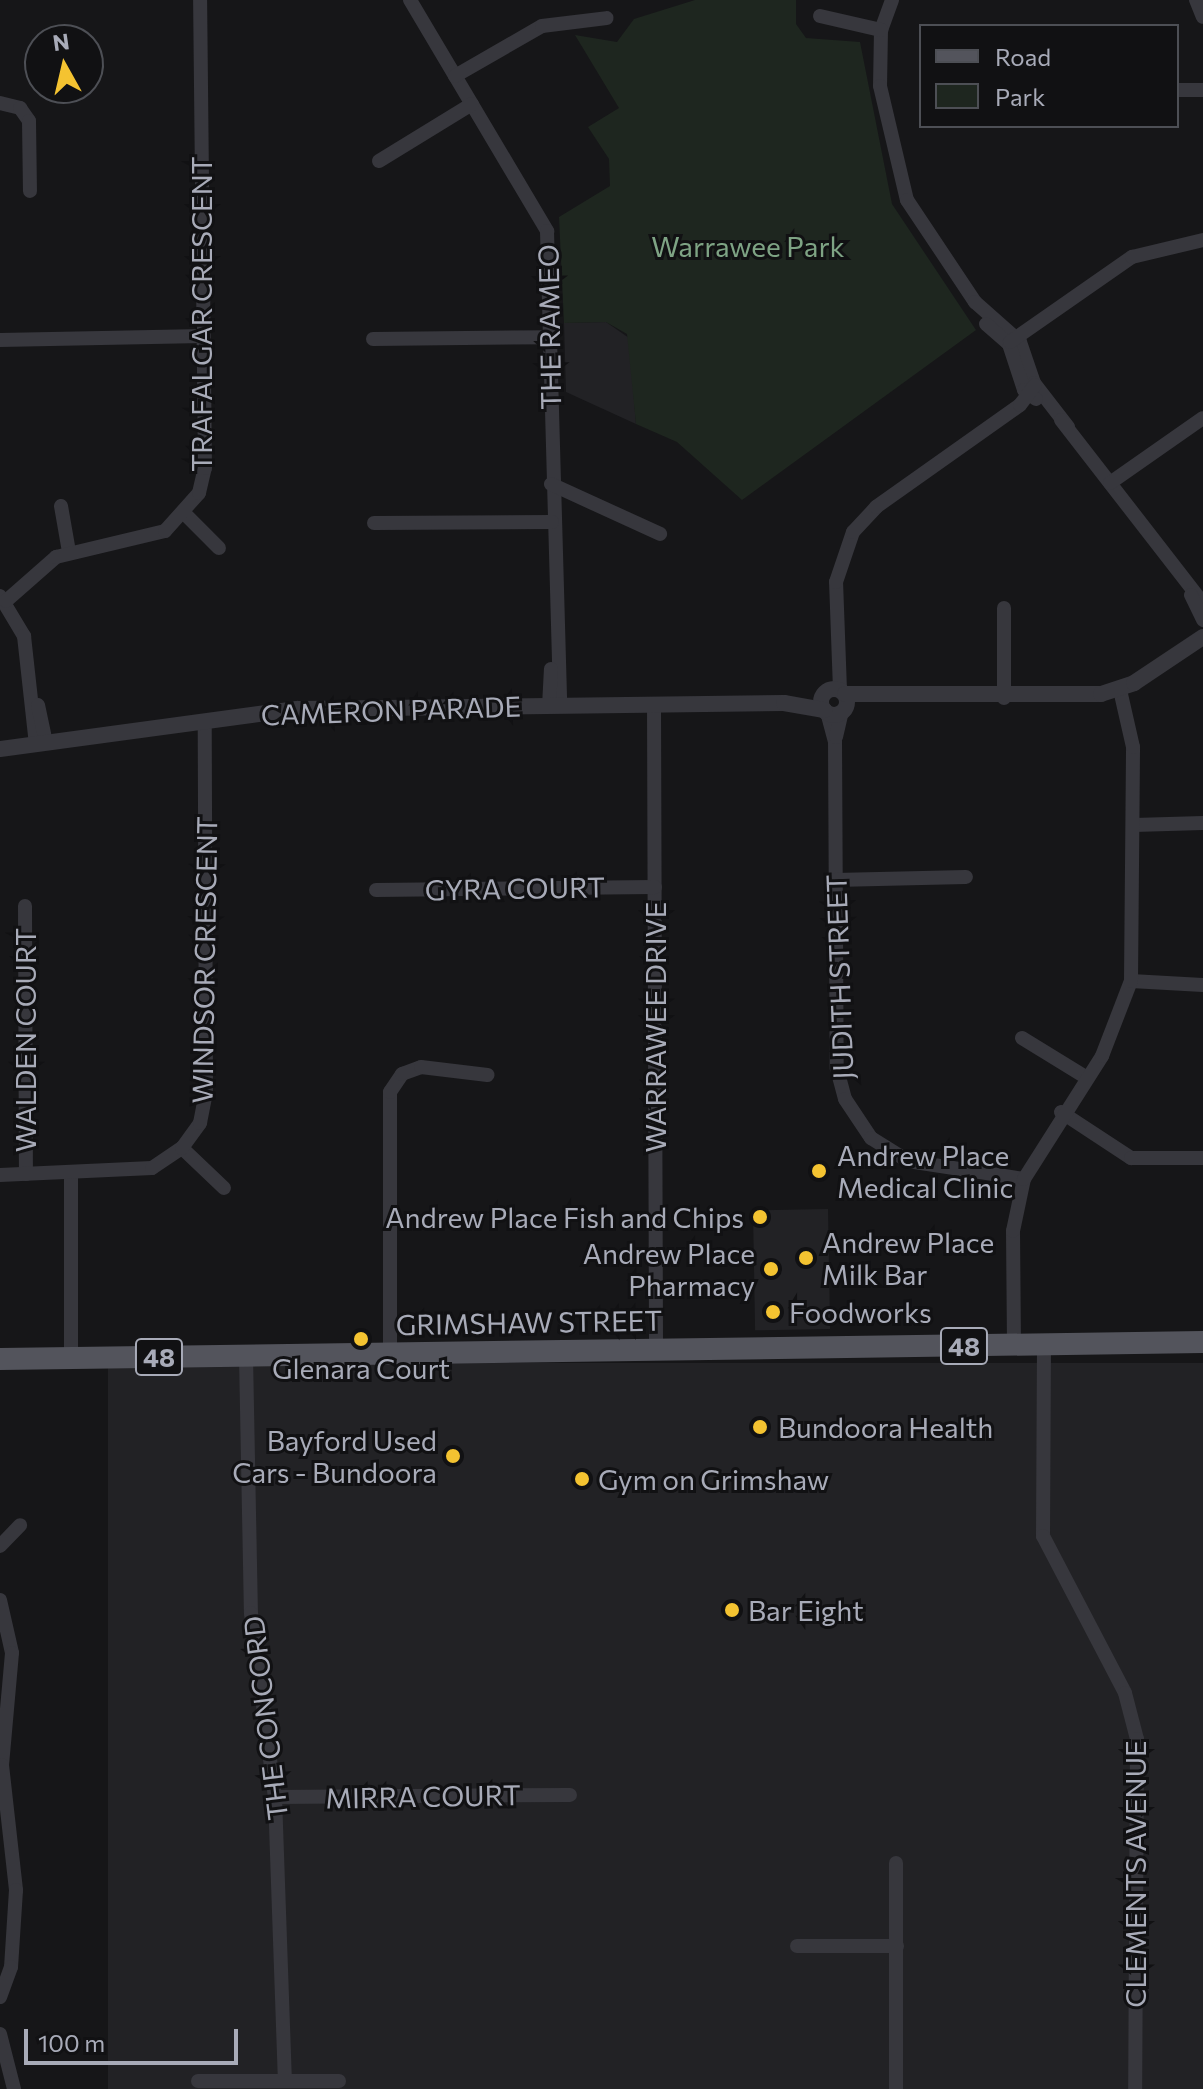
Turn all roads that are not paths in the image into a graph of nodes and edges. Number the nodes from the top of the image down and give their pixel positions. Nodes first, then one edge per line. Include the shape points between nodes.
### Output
1 (200, 0) edge
2 (410, 0) edge
3 (892, 0) edge
4 (1196, 0) edge
5 (820, 16) dead end
6 (1203, 17) edge
7 (607, 18) dead end
8 (881, 30) junction
9 (455, 76) junction
10 (1179, 90) edge
11 (1203, 90) edge
12 (0, 103) edge
13 (472, 104) junction
14 (379, 161) dead end
15 (30, 191) dead end
16 (1203, 240) edge
17 (203, 336) junction
18 (550, 337) junction
19 (373, 339) dead end
20 (0, 340) edge
21 (1014, 340) junction
22 (1030, 390) junction
23 (1203, 418) edge
24 (1110, 483) junction
25 (551, 484) junction
26 (61, 506) dead end
27 (185, 514) junction
28 (552, 522) junction
29 (374, 523) dead end
30 (660, 534) dead end
31 (219, 548) dead end
32 (69, 552) junction
33 (1187, 585) junction
34 (3, 598) edge
35 (1203, 603) edge
36 (1004, 608) dead end
37 (1203, 620) edge
38 (1203, 637) edge
39 (1120, 690) junction
40 (1004, 698) junction
41 (834, 701) junction
42 (654, 704) junction
43 (554, 705) junction
44 (205, 721) junction
45 (41, 743) junction
46 (0, 749) edge
47 (1203, 823) edge
48 (1134, 825) junction
49 (966, 877) dead end
50 (835, 880) junction
51 (655, 887) junction
52 (376, 890) dead end
53 (25, 906) dead end
54 (1131, 981) junction
55 (1203, 985) edge
56 (1022, 1038) dead end
57 (488, 1075) dead end
58 (1087, 1078) junction
59 (1061, 1112) junction
60 (182, 1148) junction
61 (1203, 1158) edge
62 (26, 1174) junction
63 (71, 1174) junction
64 (0, 1175) edge
65 (1024, 1179) junction
66 (224, 1188) dead end
67 (1203, 1342) edge
68 (1014, 1345) junction
69 (1044, 1345) junction
70 (656, 1350) junction
71 (390, 1354) junction
72 (246, 1356) junction
73 (71, 1358) junction
74 (0, 1359) edge
75 (20, 1525) dead end
76 (0, 1546) edge
77 (0, 1600) edge
78 (0, 1623) edge
79 (7, 1703) junction
80 (570, 1795) dead end
81 (275, 1797) junction
82 (896, 1863) dead end
83 (797, 1946) dead end
84 (897, 1946) junction
85 (0, 1997) edge
86 (0, 2034) edge
87 (0, 2051) edge
88 (10, 2067) junction
89 (285, 2080) junction
90 (198, 2081) dead end
91 (339, 2081) dead end
92 (14, 2089) edge
93 (896, 2089) edge
94 (1135, 2089) edge

1 - 17 street, TRAFALGAR CRESCENT
2 - 9 street, THE RAMEO
3 - 8 street
4 - 6 street
5 - 8 street
7 - 9 street via 542,26
8 - 21 street via 881,98 907,200 989,328
9 - 13 street, THE RAMEO
10 - 11 street
12 - 15 street via 20,108 29,121
13 - 14 street
13 - 18 street, THE RAMEO via 546,229
16 - 21 street via 1132,257
17 - 20 street
17 - 27 street, TRAFALGAR CRESCENT via 205,468
18 - 19 street
18 - 25 street, THE RAMEO
21 - 22 street
22 - 24 street via 1068,427
22 - 41 street, JUDITH STREET via 853,532 836,582
23 - 24 street
24 - 33 street
25 - 28 street, THE RAMEO
25 - 30 street
26 - 32 street
27 - 31 street
27 - 32 street, TRAFALGAR CRESCENT via 153,538
28 - 29 street
28 - 43 street, THE RAMEO
32 - 34 street, TRAFALGAR CRESCENT
33 - 35 street
33 - 37 street
34 - 45 street via 24,636
36 - 40 street
38 - 39 street, CAMERON PARADE
39 - 40 street, CAMERON PARADE
39 - 48 street via 1132,732
40 - 41 street, CAMERON PARADE
41 - 42 street, CAMERON PARADE
41 - 50 street, JUDITH STREET
42 - 43 street, CAMERON PARADE
42 - 51 street, WARRAWEE DRIVE
43 - 44 street, CAMERON PARADE via 297,709
44 - 45 street, CAMERON PARADE
44 - 60 street, WINDSOR CRESCENT via 206,1093 200,1123
45 - 46 street, CAMERON PARADE
47 - 48 street
48 - 54 street
49 - 50 street
50 - 65 street, JUDITH STREET via 837,1069 852,1115 883,1148 908,1161
51 - 52 street, GYRA COURT
51 - 70 street, WARRAWEE DRIVE
53 - 62 street, WALDEN COURT
54 - 55 street
54 - 58 street
56 - 58 street
57 - 71 street via 421,1067 402,1074 390,1092
58 - 59 street
59 - 61 street via 1131,1158
59 - 65 street
60 - 63 street via 136,1172
60 - 66 street
62 - 63 street
62 - 64 street
63 - 73 street
65 - 68 street via 1013,1231
67 - 69 main road, GRIMSHAW STREET / 48
68 - 69 main road, GRIMSHAW STREET / 48
68 - 70 main road, GRIMSHAW STREET / 48
69 - 94 street, CLEMENTS AVENUE via 1043,1536 1125,1693 1137,1739
70 - 71 main road, GRIMSHAW STREET / 48
71 - 72 main road, GRIMSHAW STREET / 48
72 - 73 main road, GRIMSHAW STREET / 48
72 - 81 street, THE CONCORD via 251,1613
73 - 74 main road, GRIMSHAW STREET / 48
75 - 76 street
77 - 79 street via 12,1653
78 - 79 street
79 - 85 street via 3,1786 15,1918
80 - 81 street, MIRRA COURT
81 - 89 street, THE CONCORD
82 - 84 street
83 - 84 street
84 - 93 street
86 - 88 street
87 - 88 street
88 - 92 street
89 - 90 street
89 - 91 street

